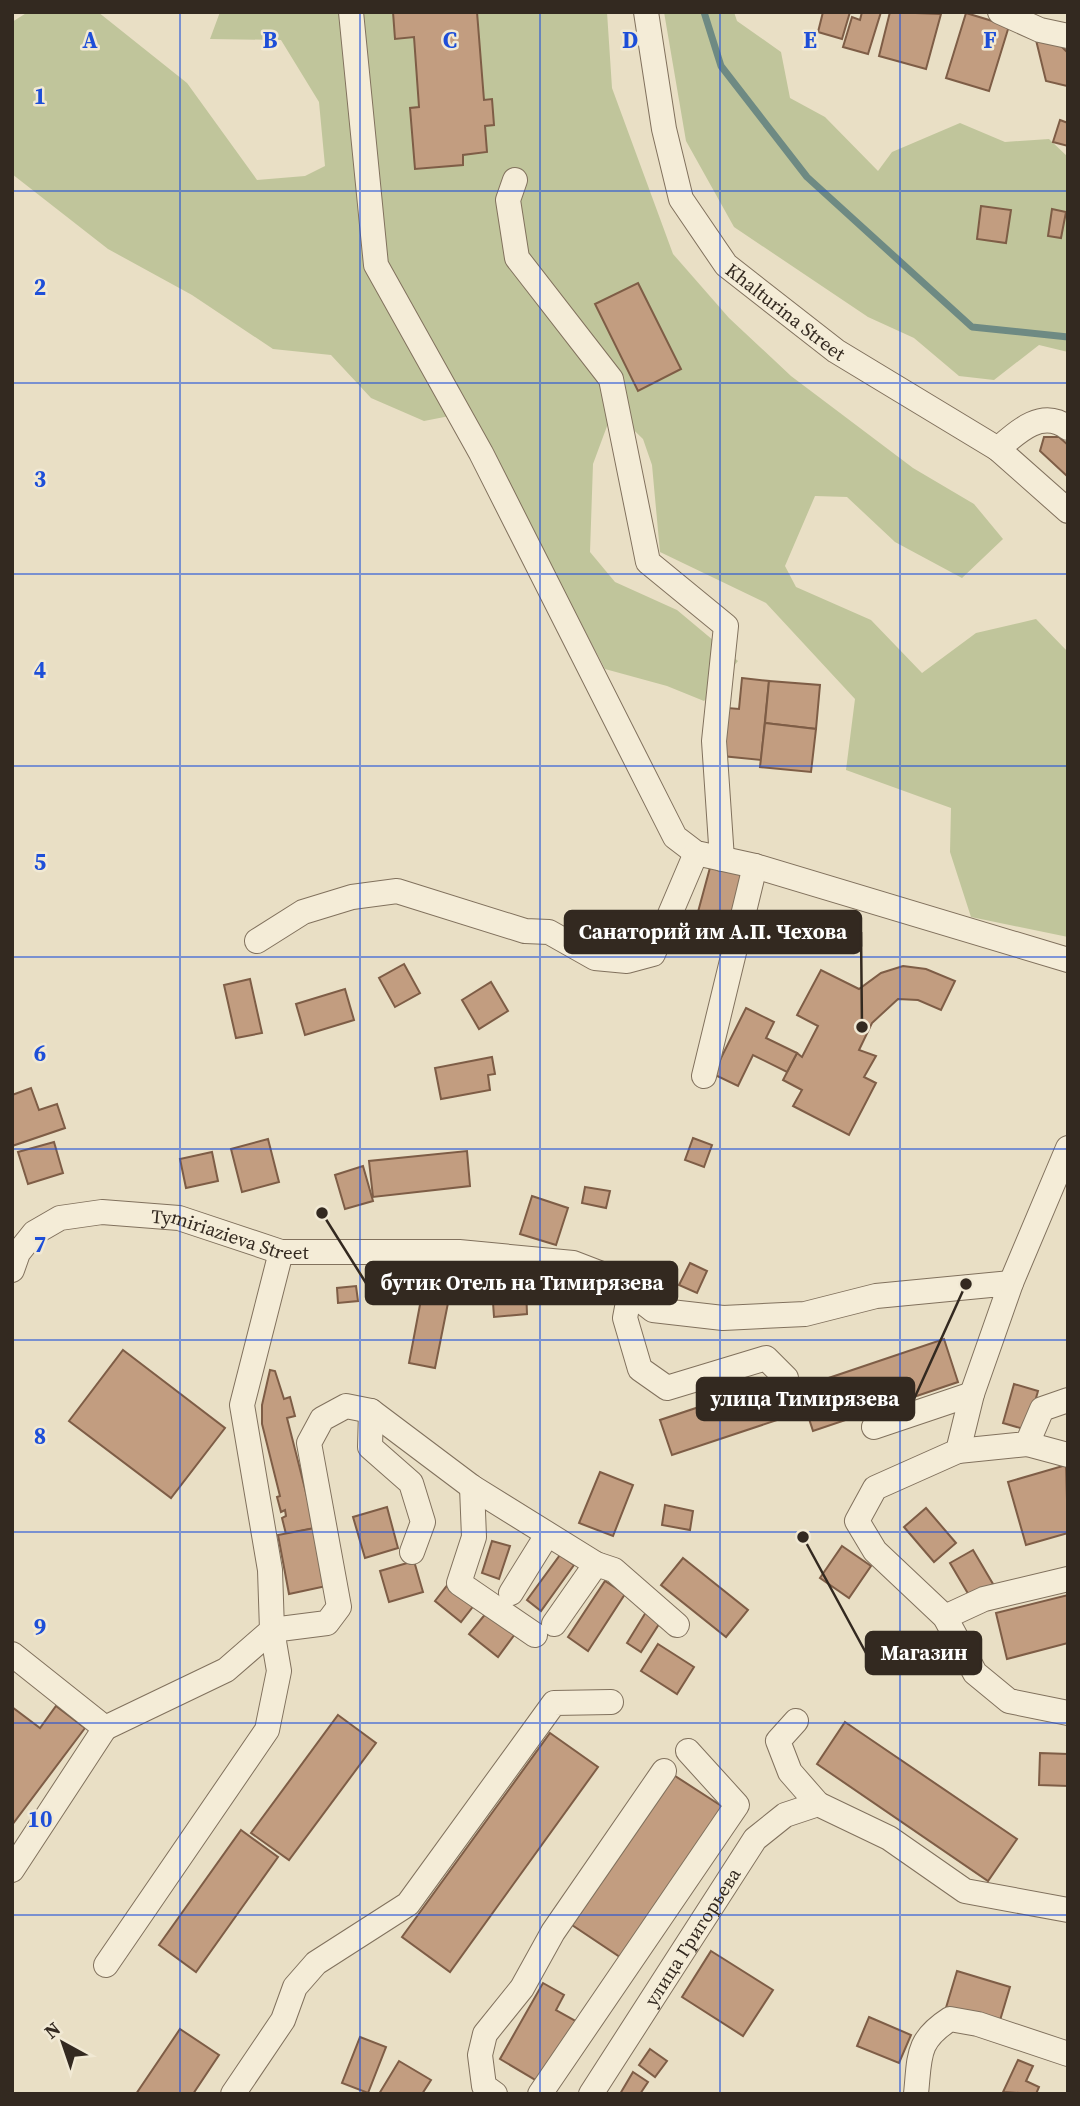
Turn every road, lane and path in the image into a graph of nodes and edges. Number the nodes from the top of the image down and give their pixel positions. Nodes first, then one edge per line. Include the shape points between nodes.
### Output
1 (351, 12) edge
2 (646, 12) edge
3 (1000, 12) edge
4 (1068, 36) edge
5 (514, 180) dead end
6 (1068, 428) edge
7 (998, 449) junction
8 (1068, 511) edge
9 (696, 853) junction
10 (722, 859) junction
11 (755, 866) junction
12 (257, 941) dead end
13 (1068, 960) edge
14 (704, 1076) dead end
15 (1068, 1148) edge
16 (281, 1252) junction
17 (12, 1270) edge
18 (1012, 1283) junction
19 (630, 1292) junction
20 (786, 1378) dead end
21 (972, 1394) junction
22 (1068, 1400) edge
23 (372, 1411) junction
24 (874, 1427) dead end
25 (1027, 1444) junction
26 (958, 1451) junction
27 (1068, 1455) edge
28 (472, 1487) junction
29 (547, 1535) junction
30 (412, 1552) dead end
31 (596, 1564) junction
32 (1068, 1579) edge
33 (511, 1593) dead end
34 (945, 1617) junction
35 (677, 1625) dead end
36 (272, 1630) junction
37 (12, 1654) edge
38 (611, 1702) dead end
39 (1068, 1713) edge
40 (796, 1721) dead end
41 (105, 1728) junction
42 (688, 1751) dead end
43 (664, 1771) dead end
44 (818, 1804) junction
45 (12, 1870) edge
46 (1068, 1910) edge
47 (106, 1965) dead end
48 (1068, 2054) edge
49 (233, 2094) edge
50 (495, 2094) edge
51 (540, 2094) edge
52 (591, 2094) edge
53 (916, 2094) edge

1 - 9 street via 376,265 481,453 675,837
2 - 7 street, Khalturina Street via 664,130 681,199 726,265 836,351
3 - 4 street via 1040,30
5 - 10 street via 509,200 517,258 611,379 648,562 726,626 714,741
6 - 7 street via 1043,421 1027,424
7 - 8 street, Khalturina Street
9 - 10 street
9 - 12 street via 653,954 627,961 595,958 549,932 525,931 397,891 352,897 303,912
10 - 11 street
11 - 13 street
11 - 14 street
15 - 18 street
16 - 17 street, Tymiriazieva Street via 179,1218 102,1212 60,1218 34,1233 18,1253
16 - 19 street, Tymiriazieva Street via 459,1252 563,1262 611,1278
16 - 36 street via 242,1405 270,1570
18 - 19 street, Tymiriazieva Street via 876,1296 806,1314 723,1318 653,1310
18 - 21 street
19 - 20 street via 625,1318 640,1369 667,1388 766,1358
21 - 24 street
21 - 26 street
22 - 25 street via 1042,1409
23 - 28 street
23 - 30 street via 370,1447 411,1483 424,1522
23 - 36 street via 346,1406 334,1412 322,1419 309,1443 339,1607 327,1623
25 - 26 street
25 - 27 street
26 - 34 street via 875,1488 857,1521 874,1551
28 - 29 street
28 - 31 street via 474,1537 459,1583 545,1630
29 - 31 street
29 - 33 street
31 - 35 street via 614,1570
32 - 34 street via 984,1598
34 - 39 street via 975,1673 1009,1701
36 - 41 street via 226,1670
36 - 47 street via 279,1671 267,1730
37 - 41 street
38 - 49 street via 554,1703 408,1904 316,1963 295,1987 283,2020
40 - 44 street via 778,1741 790,1772
41 - 45 street
42 - 51 street via 737,1805
43 - 50 street via 553,1932 522,1988 485,2034 480,2056 484,2086
44 - 46 street via 889,1838 965,1891
44 - 52 street, улица Григорьева via 785,1815 755,1839
48 - 53 street via 950,2019 929,2032 919,2057

